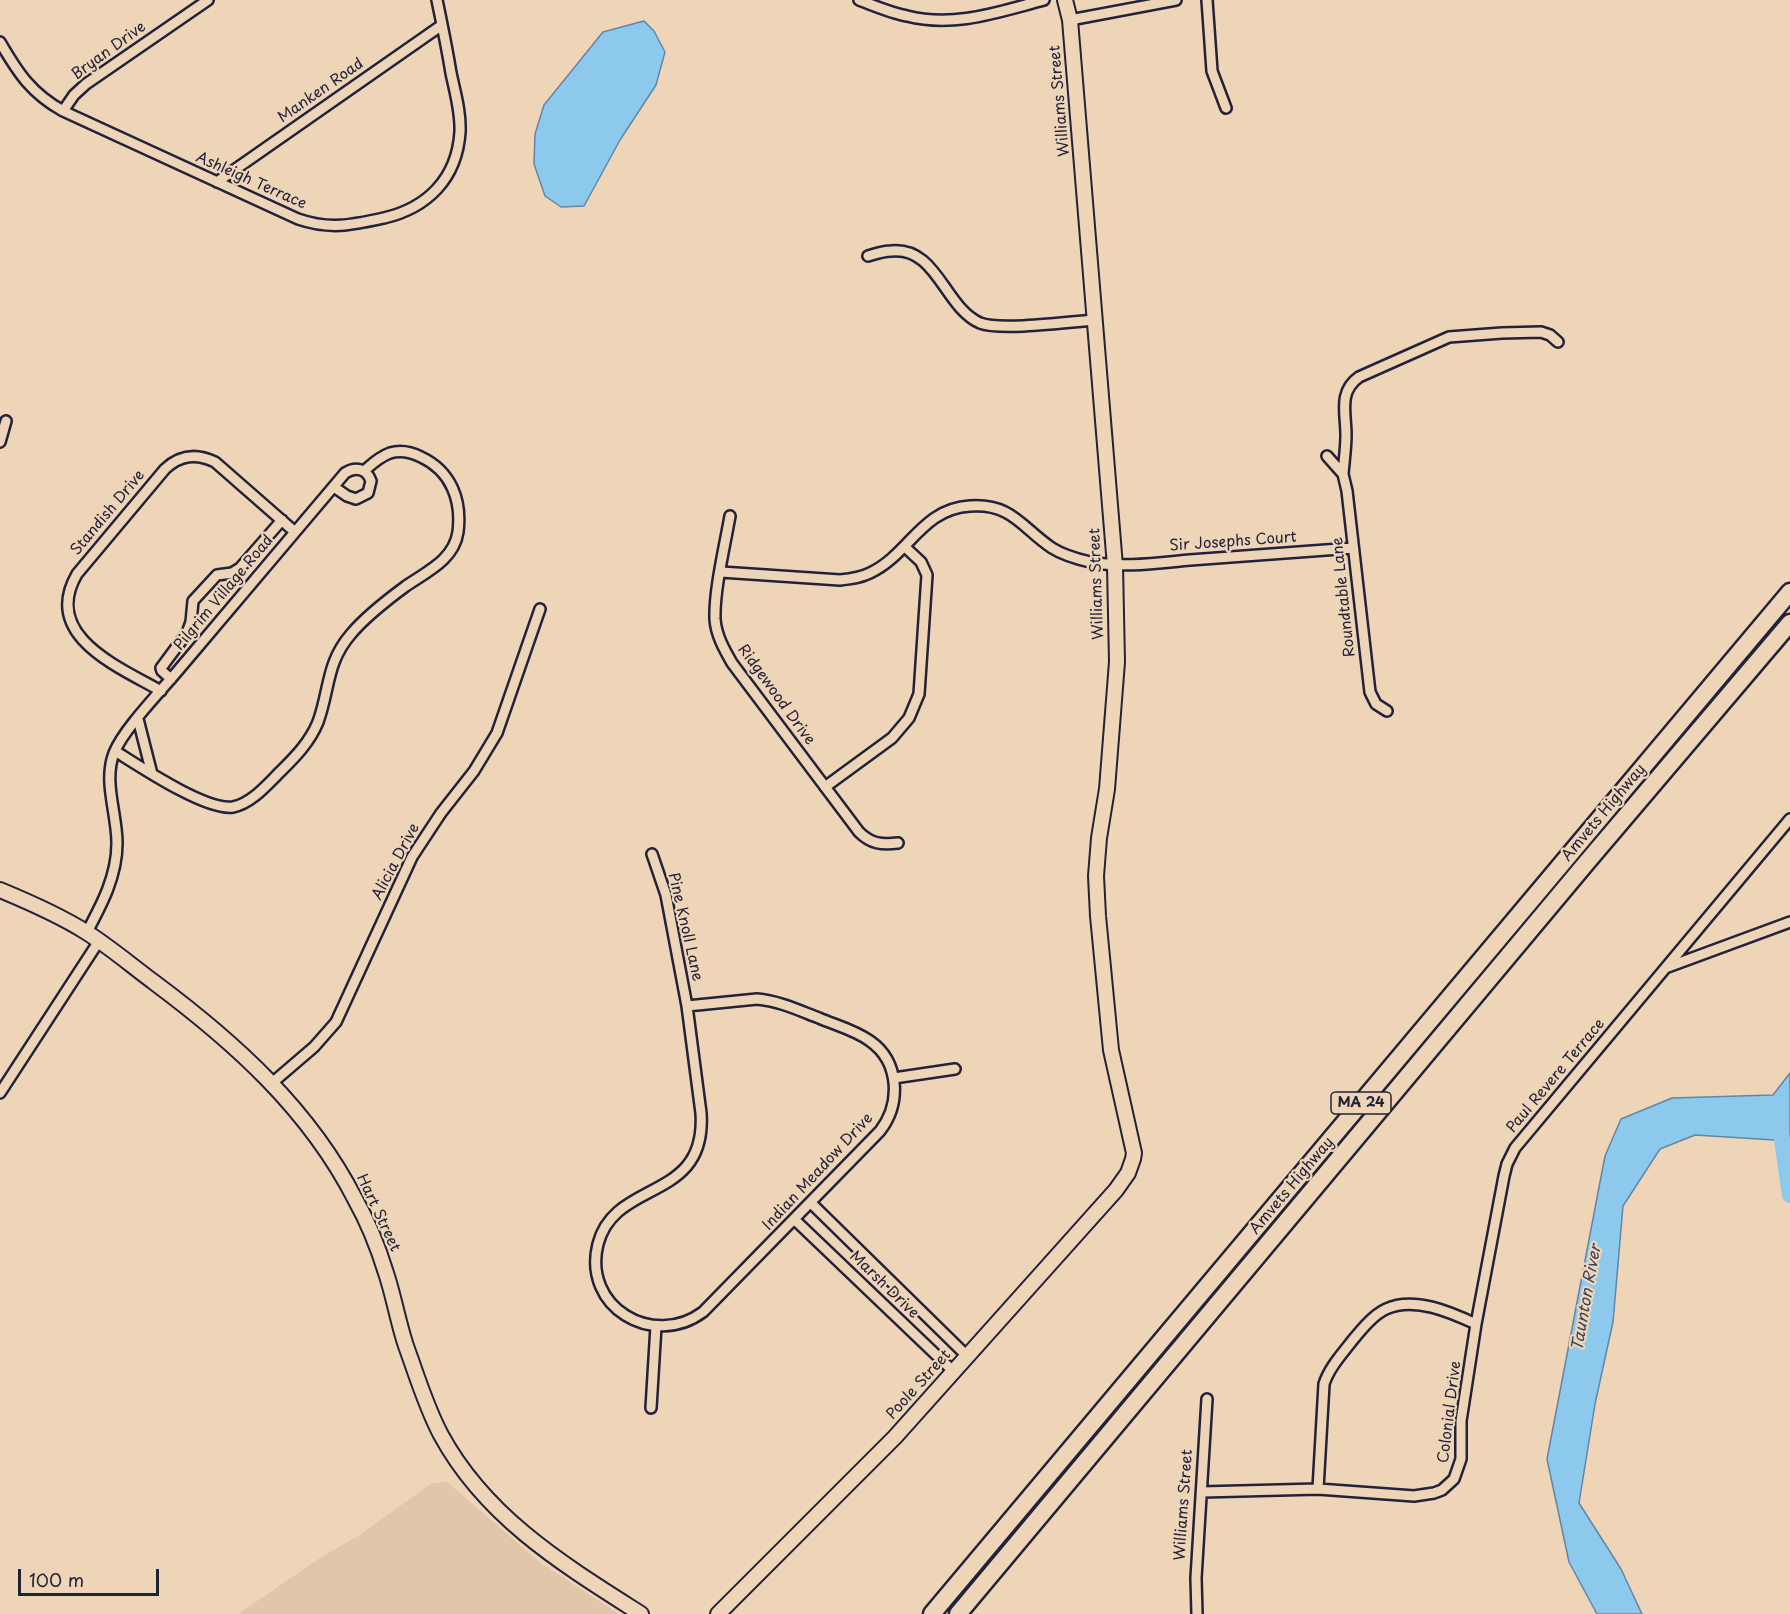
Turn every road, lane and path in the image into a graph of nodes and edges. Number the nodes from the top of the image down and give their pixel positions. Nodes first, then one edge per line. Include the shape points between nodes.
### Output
1 (208, 0) edge
2 (437, 0) edge
3 (859, 0) edge
4 (1044, 0) edge
5 (1065, 0) edge
6 (1176, 0) edge
7 (1207, 0) edge
8 (1070, 20) junction
9 (442, 25) junction
10 (0, 42) edge
11 (1226, 108) dead end
12 (63, 111) junction
13 (217, 182) junction
14 (868, 256) dead end
15 (1095, 320) junction
16 (1558, 342) dead end
17 (6, 420) dead end
18 (0, 442) edge
19 (1327, 456) dead end
20 (364, 471) junction
21 (1343, 474) junction
22 (334, 487) junction
23 (730, 516) dead end
24 (282, 520) junction
25 (295, 532) junction
26 (904, 547) junction
27 (1353, 548) junction
28 (1115, 566) junction
29 (721, 572) junction
30 (1790, 592) edge
31 (540, 609) dead end
32 (1790, 623) edge
33 (171, 679) junction
34 (161, 691) junction
35 (1387, 711) dead end
36 (138, 719) junction
37 (115, 751) junction
38 (152, 774) junction
39 (825, 787) junction
40 (1790, 819) edge
41 (898, 843) dead end
42 (652, 854) dead end
43 (0, 890) edge
44 (1790, 922) edge
45 (87, 932) junction
46 (99, 941) junction
47 (1666, 968) junction
48 (687, 1006) junction
49 (955, 1069) dead end
50 (894, 1078) junction
51 (272, 1083) junction
52 (0, 1093) edge
53 (1131, 1165) joint
54 (811, 1203) junction
55 (795, 1220) junction
56 (1476, 1324) junction
57 (656, 1326) junction
58 (967, 1356) junction
59 (953, 1371) junction
60 (1207, 1399) dead end
61 (651, 1408) dead end
62 (1318, 1489) junction
63 (1202, 1492) junction
64 (641, 1614) edge
65 (718, 1614) edge
66 (932, 1614) edge
67 (958, 1614) edge
68 (1197, 1614) edge

1 - 12 street, Bryan Drive via 86,84
2 - 9 street, Ashleigh Terrace
3 - 4 street via 905,16 937,21 975,19
5 - 8 street, Williams Street
6 - 8 street
7 - 11 street via 1212,71
8 - 15 street, Williams Street
9 - 13 street, Manken Road
9 - 13 street, Ashleigh Terrace via 459,114 459,137 443,183 422,203 393,216 328,227 298,219
10 - 12 street, Ashleigh Terrace via 33,91
12 - 13 street, Ashleigh Terrace
14 - 15 street via 891,250 914,255 934,270 965,314 981,324
15 - 28 street, Williams Street
16 - 21 street, Roundtable Lane via 1541,332 1449,337 1359,377 1344,397
17 - 18 street
19 - 21 street
20 - 22 street, Pilgrim Village Road via 349,471
20 - 22 street via 371,485 365,496 351,498
20 - 38 street, Pilgrim Village Road via 381,457 398,452 418,456 436,466 451,482 457,502 458,533 450,551 350,634 330,669 320,714 307,744 255,795 239,805 222,807
21 - 27 street, Roundtable Lane
22 - 25 street, Pilgrim Village Road
23 - 29 street, Ridgewood Drive
24 - 25 street, Standish Drive
24 - 33 street via 240,568 217,575 193,601 187,633 161,668
24 - 34 street, Standish Drive via 215,462 197,456 178,459 165,469 77,574 68,604 83,642
25 - 33 street, Pilgrim Village Road
26 - 28 street, Sir Josephs Court via 924,524 943,512 983,506 1012,515 1064,555
26 - 29 street, Sir Josephs Court via 887,563 857,578
26 - 39 street via 921,562 927,575 915,706 902,729
27 - 28 street, Sir Josephs Court
27 - 35 street, Roundtable Lane via 1370,692 1376,704
28 - 53 street, Williams Street via 1116,662 1107,789 1097,857 1097,896 1111,1050 1132,1138
29 - 39 street, Ridgewood Drive via 715,620 718,636 732,663
30 - 66 highway, Amvets Highway / MA 24
31 - 51 street, Alicia Drive via 496,733 474,771 412,857 336,1022
32 - 67 highway, Amvets Highway / MA 24
33 - 34 street, Pilgrim Village Road
34 - 36 street, Pilgrim Village Road
36 - 37 street, Pilgrim Village Road
36 - 38 street
37 - 38 street, Pilgrim Village Road
37 - 45 street, Pilgrim Village Road via 110,789 116,831 115,864
39 - 41 street, Ridgewood Drive via 864,837 880,845
40 - 47 street, Paul Revere Terrace
42 - 48 street, Pine Knoll Lane via 666,895
43 - 45 street, Hart Street
44 - 47 street, Paul Revere Terrace
45 - 46 street, Hart Street
46 - 51 street, Hart Street via 206,1023
46 - 52 street
47 - 56 street, Paul Revere Terrace via 1512,1154 1504,1176
48 - 50 street via 757,999 780,1003 868,1040 883,1054
48 - 57 street, Indian Meadow Drive via 701,1113 699,1146 676,1176 613,1217 596,1252 598,1279 610,1302 631,1319
49 - 50 street
50 - 54 street, Indian Meadow Drive via 894,1099 884,1126
51 - 64 street, Hart Street via 319,1141 364,1215 422,1390 457,1461 499,1512 535,1543
53 - 58 street, Poole Street via 1116,1190
54 - 55 street, Indian Meadow Drive
54 - 58 street, Marsh Drive
55 - 57 street, Indian Meadow Drive via 703,1312 681,1324
55 - 59 street, Marsh Drive
56 - 62 street via 1435,1308 1410,1305 1386,1309 1365,1327 1335,1363 1324,1384
56 - 62 street, Colonial Drive via 1461,1421 1461,1460 1450,1483 1434,1493 1414,1496
57 - 61 street
58 - 59 street, Poole Street
59 - 65 street, Poole Street via 895,1437
60 - 63 street, Williams Street
62 - 63 street, Colonial Drive
63 - 68 street, Williams Street

